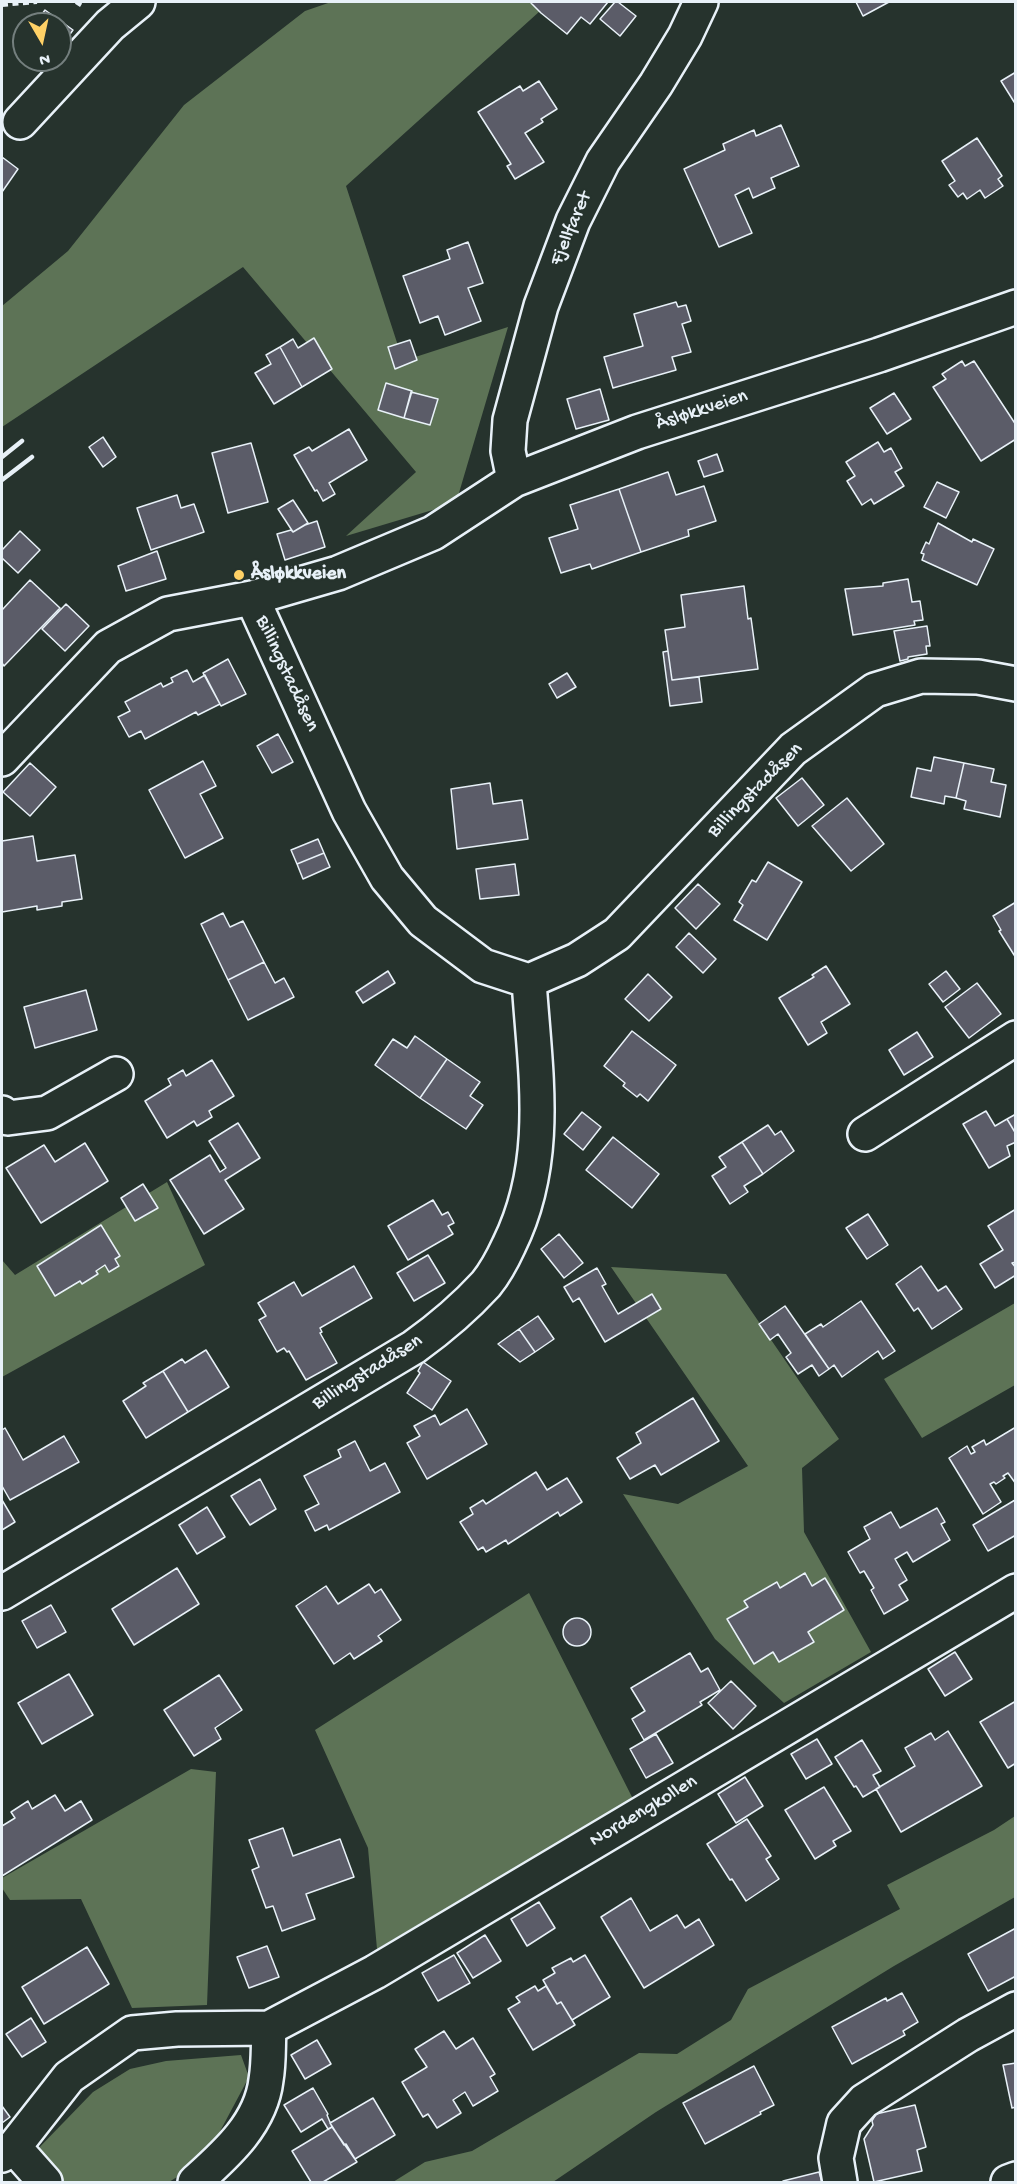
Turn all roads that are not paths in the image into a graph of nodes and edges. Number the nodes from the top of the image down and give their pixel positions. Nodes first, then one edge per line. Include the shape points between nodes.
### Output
1 (138, 2) edge
2 (701, 2) edge
3 (20, 122) dead end
4 (1016, 307) edge
5 (514, 480) junction
6 (252, 598) junction
7 (1016, 684) edge
8 (2, 759) edge
9 (529, 981) junction
10 (1016, 1038) edge
11 (116, 1074) dead end
12 (2, 1113) edge
13 (865, 1134) dead end
14 (1016, 1591) edge
15 (2, 1593) edge
16 (1016, 2009) edge
17 (269, 2028) junction
18 (8, 2151) edge
19 (1016, 2179) edge
20 (45, 2182) edge
21 (195, 2182) edge
22 (840, 2182) edge
23 (1008, 2182) edge

1 - 3 street via 110,25
2 - 5 street, Fjellfaret via 656,84 603,161 573,221 541,306 510,420 508,451
4 - 5 street, Åsløkkveien via 637,432
5 - 6 street, Åsløkkveien via 433,533 338,573
6 - 8 street, Åsløkkveien via 168,614 108,647
6 - 9 street, Billingstadåsen via 349,811 387,878 423,921 483,966
7 - 9 street, Billingstadåsen via 978,677 921,676 875,690 793,749 617,934 577,960
9 - 15 street, Billingstadåsen via 537,1150 521,1221 486,1283 414,1347
10 - 13 street
11 - 12 street via 47,1113 8,1118
14 - 17 street, Nordengkollen via 375,1972
16 - 22 street via 864,2101 844,2123 836,2158
17 - 18 street, Nordengkollen via 132,2033 69,2076
17 - 21 street via 266,2082 254,2119 227,2154
18 - 20 street, Nordengkollen
19 - 23 street

